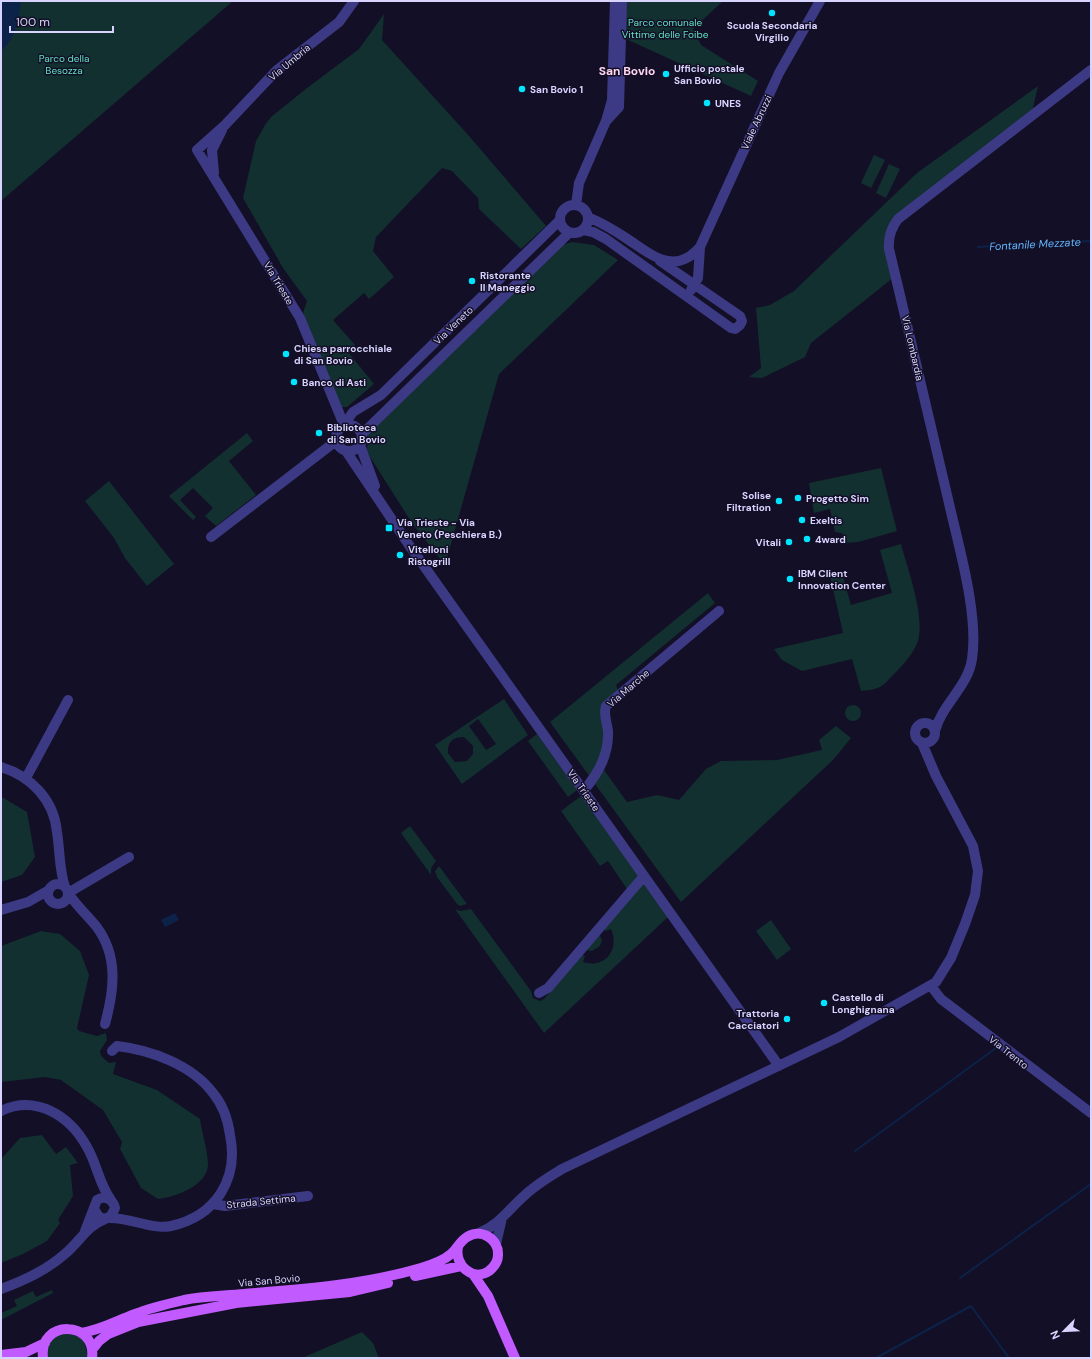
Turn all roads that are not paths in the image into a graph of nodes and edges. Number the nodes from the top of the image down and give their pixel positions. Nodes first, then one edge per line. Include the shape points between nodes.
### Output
1 (354, 1) edge
2 (615, 1) edge
3 (622, 1) edge
4 (820, 1) edge
5 (1091, 70) edge
6 (606, 121) junction
7 (225, 125) junction
8 (197, 150) joint
9 (215, 180) junction
10 (576, 205) junction
11 (588, 217) junction
12 (560, 220) junction
13 (583, 230) junction
14 (569, 233) junction
15 (700, 247) junction
16 (658, 260) junction
17 (695, 285) junction
18 (685, 295) junction
19 (344, 425) junction
20 (362, 434) junction
21 (336, 441) junction
22 (360, 445) junction
23 (346, 451) junction
24 (388, 515) junction
25 (212, 537) dead end
26 (719, 611) dead end
27 (68, 700) dead end
28 (944, 712) junction
29 (928, 723) junction
30 (935, 731) junction
31 (925, 743) junction
32 (1, 766) edge
33 (26, 778) junction
34 (584, 790) junction
35 (129, 857) dead end
36 (59, 858) junction
37 (644, 876) junction
38 (50, 888) junction
39 (66, 890) junction
40 (28, 902) junction
41 (56, 904) junction
42 (1, 910) edge
43 (86, 915) junction
44 (931, 986) junction
45 (539, 993) dead end
46 (105, 1024) dead end
47 (112, 1051) dead end
48 (779, 1066) junction
49 (1, 1111) edge
50 (1091, 1113) edge
51 (98, 1176) junction
52 (308, 1196) dead end
53 (112, 1202) junction
54 (95, 1204) junction
55 (213, 1204) junction
56 (107, 1218) junction
57 (502, 1218) junction
58 (134, 1220) junction
59 (84, 1232) junction
60 (479, 1233) junction
61 (496, 1244) junction
62 (458, 1247) junction
63 (461, 1266) junction
64 (488, 1271) junction
65 (473, 1274) junction
66 (1, 1289) edge
67 (488, 1296) junction
68 (80, 1332) junction
69 (45, 1343) junction
70 (92, 1354) edge
71 (1, 1355) edge
72 (43, 1358) edge
73 (515, 1358) edge

1 - 7 street, Via Umbria via 339,22 277,70
2 - 6 street via 612,100
3 - 6 street via 619,107
4 - 15 street, Viale Abruzzi via 779,73
5 - 28 street, Via Lombardia via 898,219 889,237 889,249 960,551 973,625 971,668
6 - 10 street via 579,183
7 - 8 street, Via Umbria
7 - 9 street, Via Umbria via 212,150
8 - 9 street, Via Trieste
9 - 19 street, Via Trieste via 300,318
10 - 11 street via 585,210
10 - 12 street via 563,210
11 - 13 street
11 - 16 street via 610,228
12 - 14 street via 563,229
12 - 19 street, Via Veneto via 381,395 353,412
13 - 14 street
13 - 18 street via 606,239
14 - 20 street, Via Veneto
15 - 16 street via 683,259 668,262
15 - 17 street
16 - 17 street
17 - 18 street
17 - 18 street via 740,316 740,325 731,328
19 - 20 street via 354,426
19 - 21 street via 337,431
20 - 22 street
21 - 23 street via 340,448
21 - 25 street
22 - 23 street via 354,450
22 - 24 street via 370,477
23 - 24 street
24 - 34 street, Via Trieste
26 - 34 street, Via Marche via 606,706 606,752 598,772
27 - 33 street
28 - 29 street, Via Lombardia
28 - 30 street, Via Lombardia
29 - 30 street
29 - 31 street, Via Lombardia via 920,724 915,729 916,738
30 - 31 street, Via Lombardia via 934,738
31 - 44 street via 936,776 973,846 978,871 973,899 957,944 944,971
32 - 33 street
33 - 36 street via 39,789 54,817
34 - 37 street, Via Trieste
35 - 39 street
36 - 38 street
36 - 39 street
37 - 45 street via 548,988
37 - 48 street, Via Trieste
38 - 39 street via 60,884
38 - 40 street
38 - 41 street via 48,897
39 - 41 street via 66,900
39 - 43 street
40 - 41 street via 45,901
40 - 42 street
41 - 43 street via 75,908
43 - 46 street via 106,942 112,961 114,981
44 - 48 street
44 - 50 street, Via Trento via 941,999
47 - 55 street, Strada Settima via 117,1046 136,1048 186,1070 213,1092 221,1104 229,1125 233,1161 230,1173
48 - 57 street via 562,1169 528,1192
49 - 51 street, Strada Settima via 15,1106 31,1105 53,1111 70,1124 88,1147
51 - 53 street, Strada Settima
51 - 54 street, Strada Settima
52 - 55 street, Strada Settima via 225,1206
53 - 54 street via 102,1198
53 - 56 street via 113,1214
53 - 58 street, Strada Settima
54 - 56 street via 99,1217
54 - 59 street, Strada Settima
55 - 58 street, Strada Settima via 193,1218 171,1226 151,1225
56 - 58 street, Strada Settima
56 - 59 street, Strada Settima via 98,1221
57 - 60 street
57 - 61 street
59 - 66 street, Strada Settima via 67,1253 52,1265 34,1276
60 - 61 main road via 491,1238
60 - 62 main road, Via San Bovio via 466,1237
61 - 64 main road via 498,1258 494,1267
62 - 63 main road via 457,1255
62 - 68 main road, Via San Bovio via 438,1262 395,1275 347,1285 185,1300 149,1309 103,1328
63 - 65 main road
63 - 70 main road, Via San Bovio via 350,1292 236,1303 138,1322 108,1334 99,1341
64 - 65 main road
64 - 67 main road
65 - 67 main road
67 - 73 main road
68 - 69 main road, Via San Bovio via 60,1330 50,1335
68 - 70 main road, Via San Bovio via 89,1342
69 - 71 main road, Via San Bovio via 26,1352
69 - 72 main road

